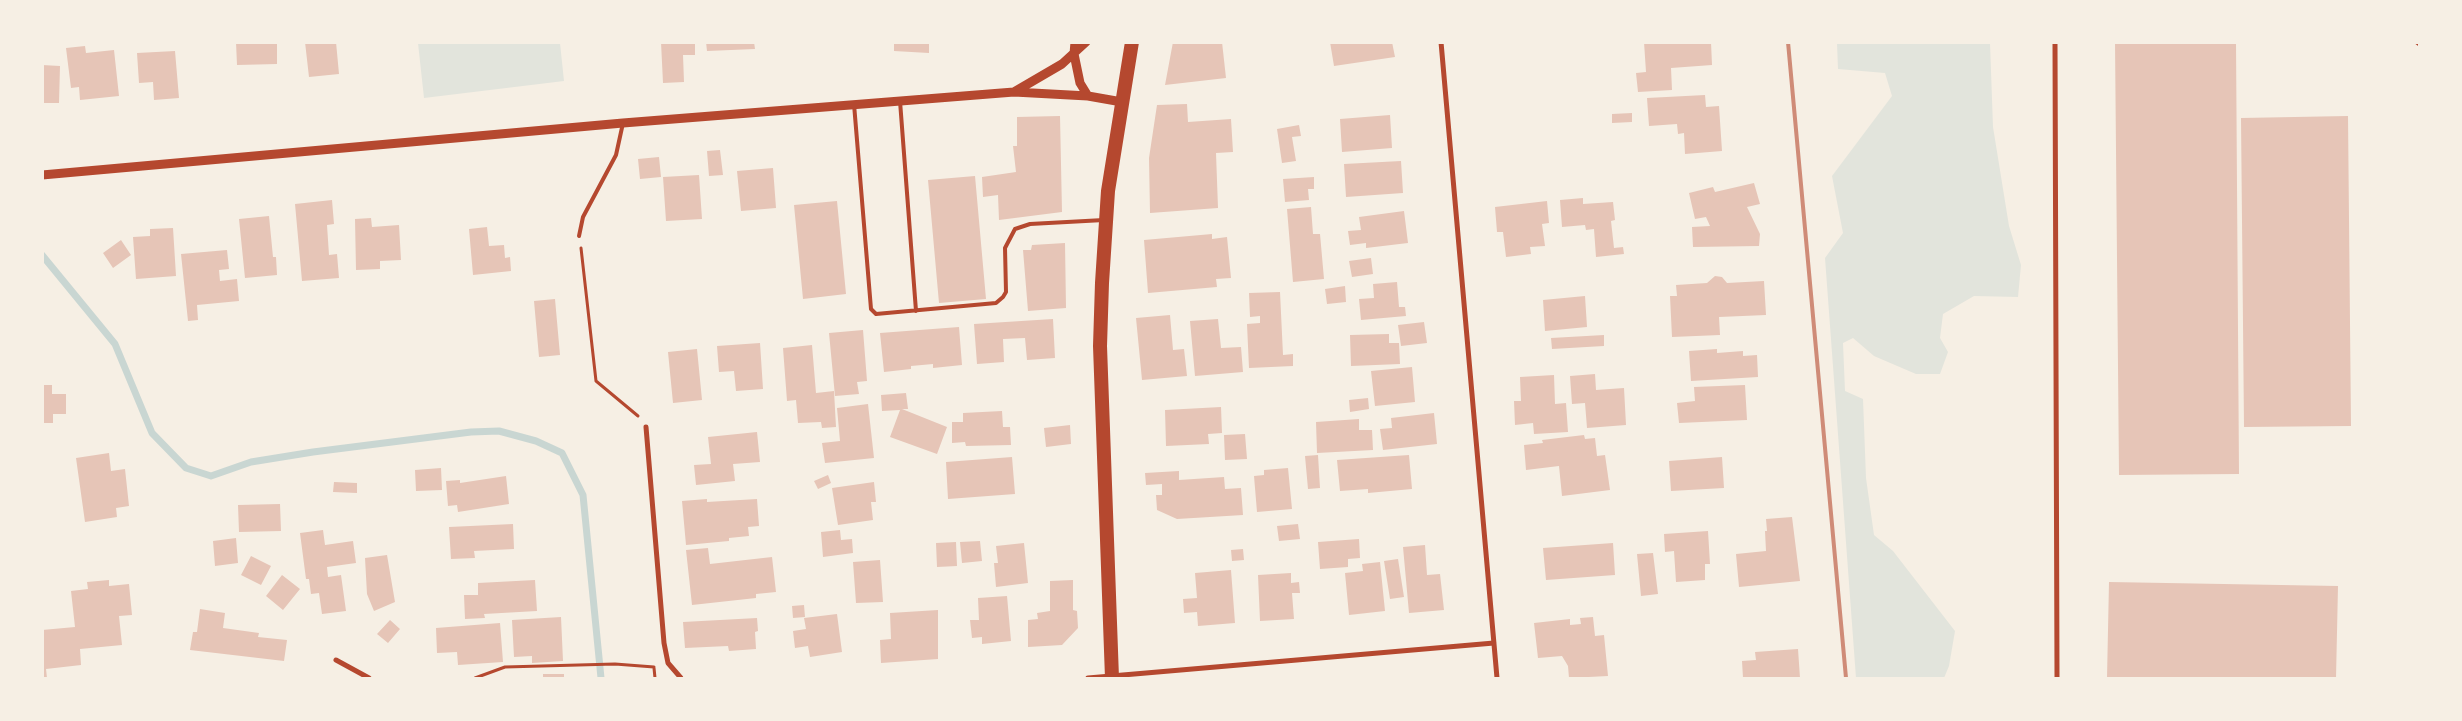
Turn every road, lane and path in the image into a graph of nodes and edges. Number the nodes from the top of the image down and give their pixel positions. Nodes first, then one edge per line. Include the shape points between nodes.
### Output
1 (1075, 42) edge
2 (1086, 42) edge
3 (1132, 42) edge
4 (1441, 42) edge
5 (2055, 42) edge
6 (2416, 42) edge
7 (2420, 45) edge
8 (1074, 54) junction
9 (1014, 92) junction
10 (1088, 96) junction
11 (900, 100) junction
12 (1122, 102) junction
13 (854, 104) junction
14 (623, 123) junction
15 (42, 175) edge
16 (1106, 220) junction
17 (579, 236) joint
18 (916, 311) junction
19 (646, 427) joint
20 (1494, 643) junction
21 (336, 660) dead end
22 (654, 667) dead end
23 (1112, 677) edge
24 (369, 678) edge
25 (474, 678) edge
26 (681, 678) edge
27 (1088, 678) edge
28 (1497, 678) edge
29 (2057, 678) edge

1 - 8 street
2 - 8 street
3 - 12 highway
4 - 20 street
5 - 29 street
6 - 7 lane
8 - 9 street
8 - 10 street via 1080,83
9 - 10 street
9 - 11 street
10 - 12 street
11 - 13 street
11 - 18 lane
12 - 16 highway
13 - 14 street
13 - 18 lane via 871,309 879,314
14 - 15 street
14 - 17 lane via 616,155 583,217
16 - 18 lane via 1019,226 1007,241 1007,286 1000,301
16 - 23 highway via 1100,346
17 - 19 path via 596,381 636,413
19 - 26 street via 664,643 668,663
20 - 23 street
20 - 28 street
21 - 24 street
22 - 25 path via 615,664 505,667
23 - 27 street

